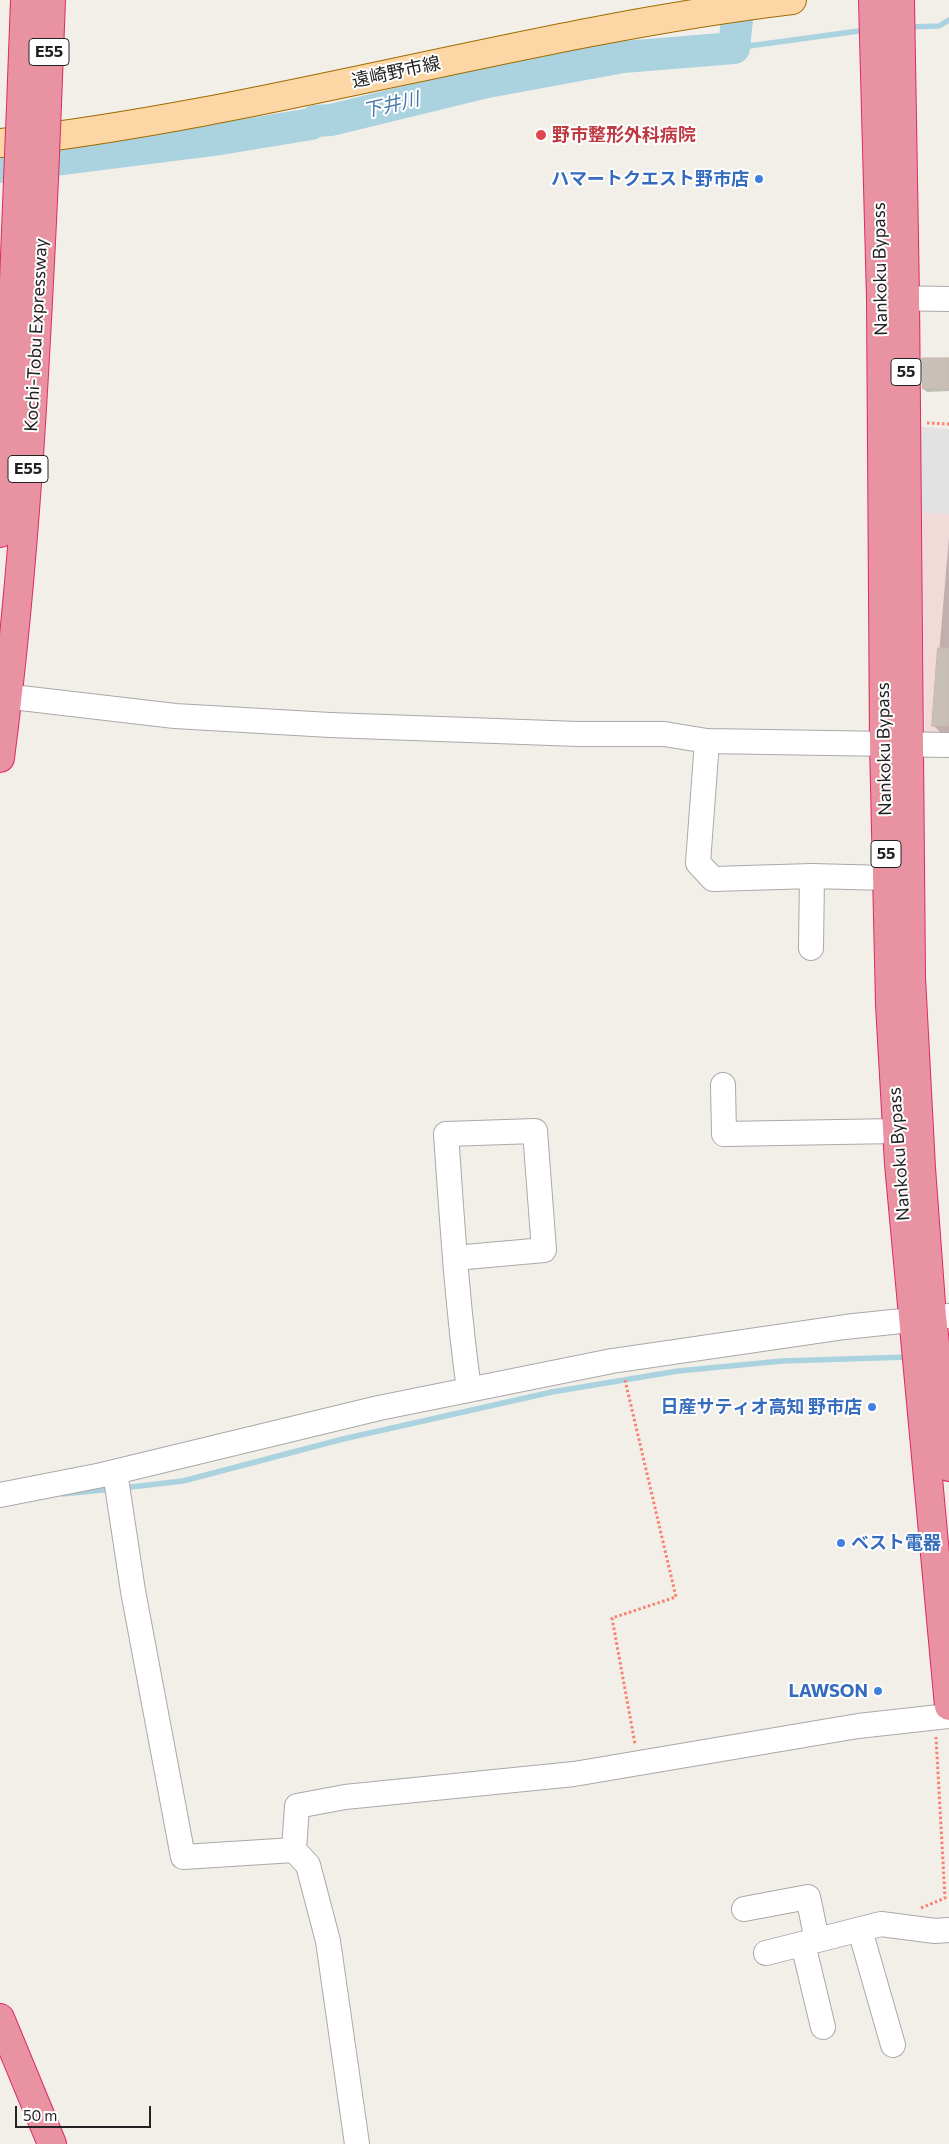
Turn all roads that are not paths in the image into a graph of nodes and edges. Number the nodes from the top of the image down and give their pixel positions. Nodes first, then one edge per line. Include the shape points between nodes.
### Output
1 (25, 0) edge
2 (51, 0) edge
3 (792, 0) edge
4 (873, 0) edge
5 (900, 0) edge
6 (714, 6) edge
7 (34, 105) junction
8 (0, 143) edge
9 (31, 180) junction
10 (893, 297) junction
11 (949, 298) edge
12 (0, 533) edge
13 (21, 698) dead end
14 (707, 741) junction
15 (896, 743) junction
16 (949, 745) edge
17 (0, 758) edge
18 (812, 876) junction
19 (887, 878) junction
20 (811, 948) dead end
21 (723, 1085) dead end
22 (896, 1131) junction
23 (455, 1258) junction
24 (931, 1317) edge
25 (469, 1389) junction
26 (949, 1467) edge
27 (115, 1472) junction
28 (0, 1495) edge
29 (944, 1713) edge
30 (294, 1850) junction
31 (744, 1909) dead end
32 (860, 1930) junction
33 (949, 1930) edge
34 (810, 1942) junction
35 (766, 1953) dead end
36 (0, 2018) edge
37 (823, 2027) dead end
38 (892, 2045) dead end
39 (52, 2144) edge
40 (357, 2144) edge

1 - 7 highway, Kochi-Tobu Expressway / E55
2 - 7 highway, Kochi-Tobu Expressway / E55
3 - 6 main road, 遠崎野市線
4 - 10 highway, Nankoku Bypass / 55
5 - 10 highway, Nankoku Bypass / 55
6 - 8 main road, 遠崎野市線 via 142,122
7 - 9 highway, Kochi-Tobu Expressway / E55, bridge
9 - 12 highway, Kochi-Tobu Expressway / E55 via 11,357
9 - 17 highway, Kochi-Tobu Expressway / E55 via 33,412 19,590
10 - 11 street
10 - 15 highway, Nankoku Bypass / 55
13 - 14 street via 174,716 330,725 664,734
14 - 15 street
14 - 18 street via 698,863 713,879
15 - 16 street
15 - 19 highway, Nankoku Bypass / 55
15 - 24 highway, Nankoku Bypass / 55
18 - 19 street
18 - 20 street
19 - 22 highway, Nankoku Bypass / 55
21 - 22 street via 724,1134
22 - 24 highway, Nankoku Bypass / 55
23 - 23 street via 446,1134 535,1131 544,1250
23 - 25 street via 460,1329
24 - 25 street via 620,1360
24 - 26 highway, Nankoku Bypass / 55
24 - 29 highway, Nankoku Bypass / 55
25 - 27 street
27 - 28 street
27 - 30 street via 133,1591 183,1857
29 - 30 street via 574,1774 345,1797 297,1806
30 - 40 street via 308,1865 328,1941
31 - 34 street via 808,1897
32 - 33 street via 881,1924
32 - 34 street
32 - 38 street
34 - 35 street
34 - 37 street
36 - 39 highway

